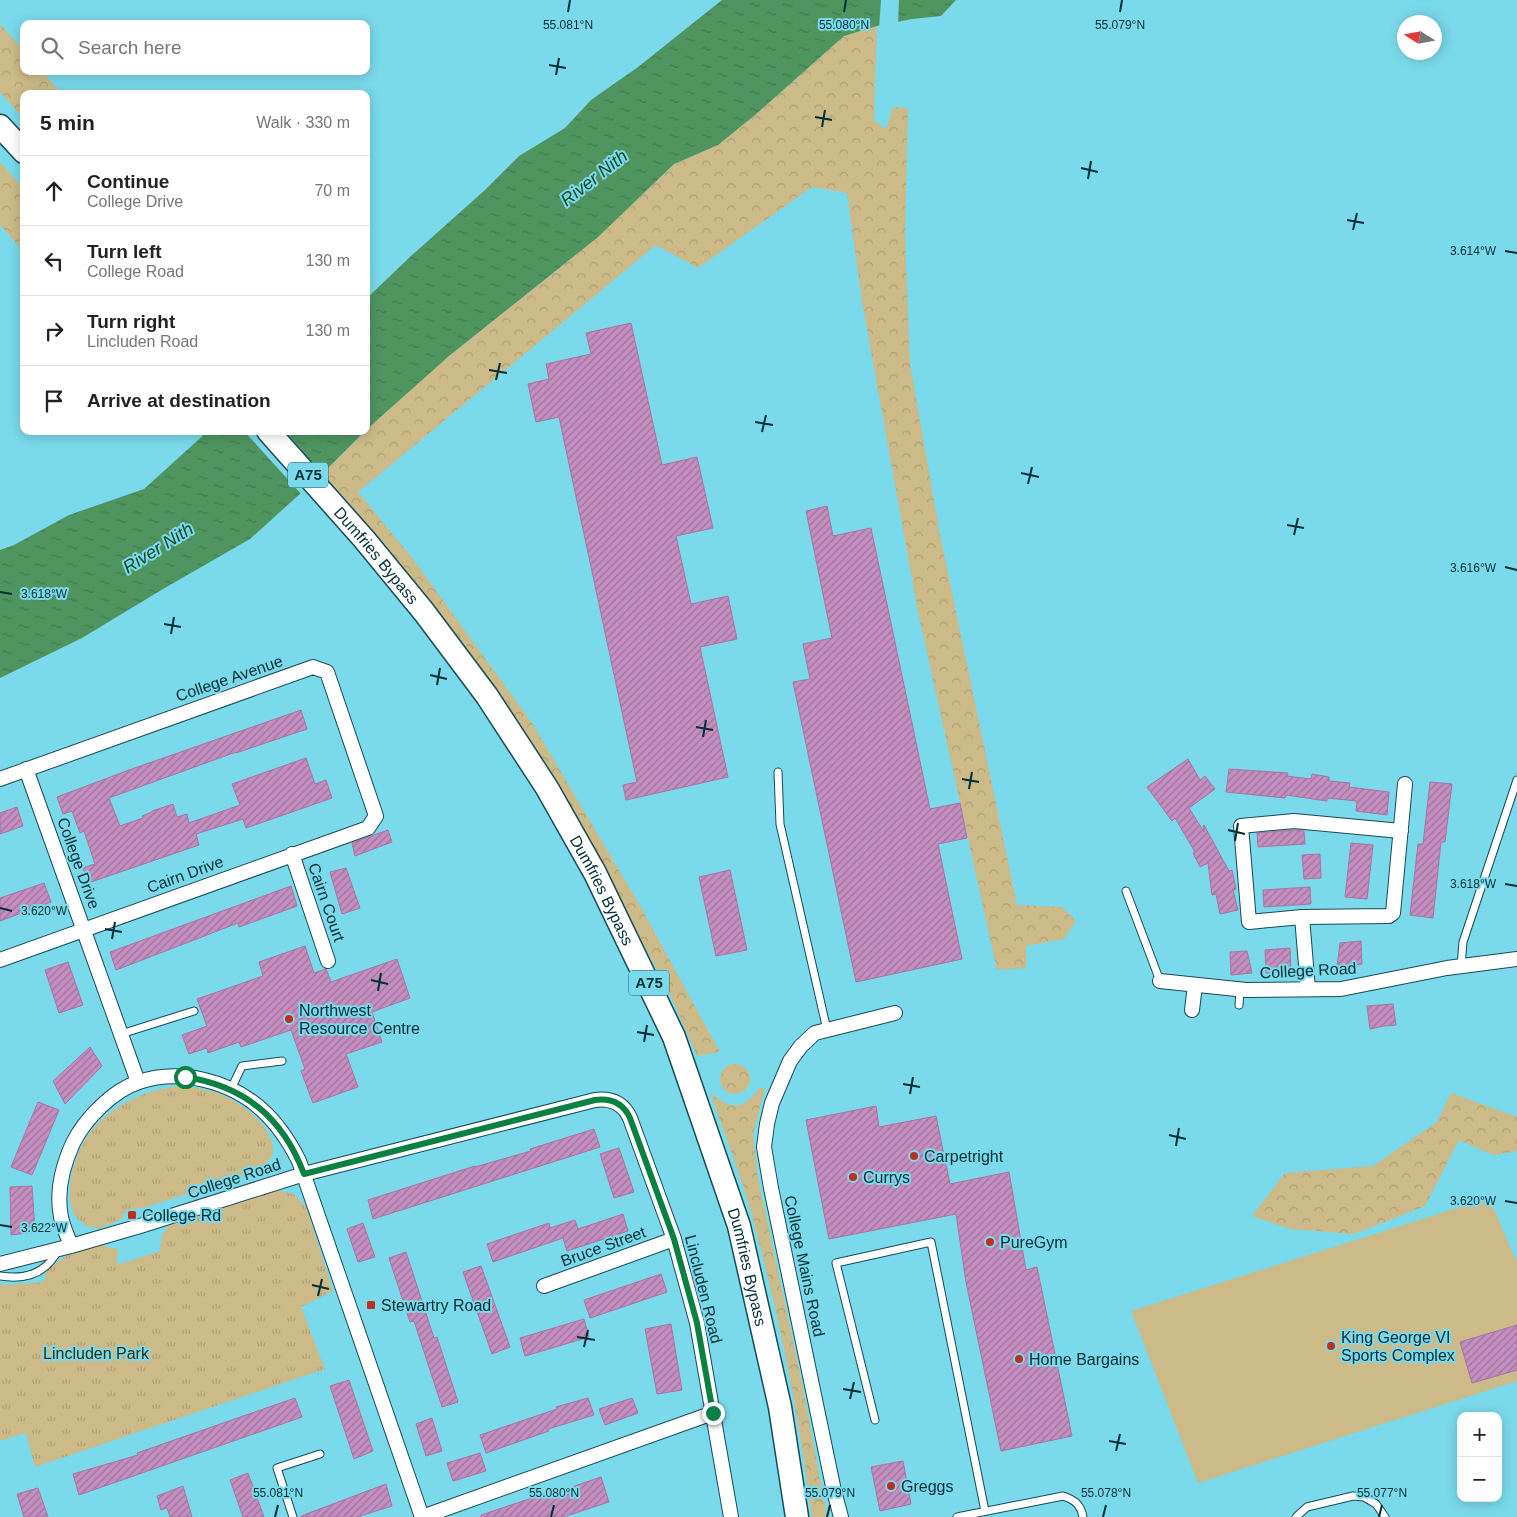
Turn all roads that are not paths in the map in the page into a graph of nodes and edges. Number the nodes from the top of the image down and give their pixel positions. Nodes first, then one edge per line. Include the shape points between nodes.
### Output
1 (0, 126) edge
2 (20, 148) edge
3 (272, 435) edge
4 (26, 769) junction
5 (778, 772) dead end
6 (0, 779) edge
7 (1517, 780) edge
8 (1405, 784) dead end
9 (376, 816) joint
10 (1401, 831) junction
11 (292, 854) junction
12 (1126, 891) dead end
13 (1302, 917) junction
14 (84, 930) junction
15 (1515, 958) edge
16 (0, 960) edge
17 (328, 961) dead end
18 (1461, 966) junction
19 (1160, 981) joint
20 (1195, 985) junction
21 (1308, 989) junction
22 (1240, 990) junction
23 (1239, 1005) dead end
24 (1192, 1010) dead end
25 (194, 1011) dead end
26 (895, 1013) dead end
27 (821, 1032) junction
28 (121, 1034) junction
29 (282, 1061) dead end
30 (138, 1082) junction
31 (230, 1089) junction
32 (595, 1100) joint
33 (304, 1174) junction
34 (674, 1239) junction
35 (64, 1248) junction
36 (0, 1264) edge
37 (0, 1276) edge
38 (544, 1286) dead end
39 (713, 1413) junction
40 (875, 1420) dead end
41 (320, 1454) dead end
42 (985, 1511) junction
43 (293, 1517) edge
44 (422, 1517) edge
45 (732, 1517) edge
46 (797, 1517) edge
47 (841, 1517) edge
48 (957, 1517) edge
49 (1084, 1517) edge
50 (1296, 1517) edge
51 (1385, 1517) edge

1 - 2 highway
3 - 46 highway, Dumfries Bypass / A75 via 424,612 487,696 595,873 674,1037 739,1226 780,1407
4 - 6 street, College Avenue
4 - 9 street, College Avenue via 314,667 327,672
4 - 14 street, College Drive
5 - 27 lane via 780,824
7 - 18 lane via 1463,942
8 - 10 street
9 - 11 street, Cairn Drive via 368,828
10 - 13 street via 1393,913 1389,916
10 - 13 street via 1294,821 1241,826 1249,922
11 - 14 street, Cairn Drive
11 - 17 street, Cairn Court
12 - 19 lane
13 - 21 street
14 - 16 street, Cairn Drive
14 - 28 street, College Drive
15 - 18 street, College Road
18 - 21 street, College Road via 1341,989
19 - 20 street, College Road
20 - 22 street, College Road
20 - 24 street
21 - 22 street, College Road
22 - 23 lane
25 - 28 lane
26 - 27 street
27 - 47 street, College Mains Road via 801,1046 790,1061 772,1102 764,1147
28 - 30 street, College Drive
29 - 31 lane via 242,1066
30 - 31 street via 185,1077
30 - 35 street via 98,1108 78,1133 66,1157 60,1186
31 - 33 street via 273,1120 292,1148
32 - 33 street, College Road
32 - 34 street, Lincluden Road via 612,1100 628,1112
33 - 35 street, College Road
33 - 44 street
34 - 38 street, Bruce Street
34 - 39 street, Lincluden Road via 697,1323
35 - 36 street, College Road
35 - 37 lane via 30,1277
39 - 44 street
39 - 45 street, Lincluden Road
40 - 42 lane via 836,1263 931,1242
41 - 43 lane via 277,1468
42 - 48 lane
42 - 49 lane via 1063,1496 1074,1499
50 - 51 lane via 1307,1507 1353,1496 1364,1497 1376,1504

